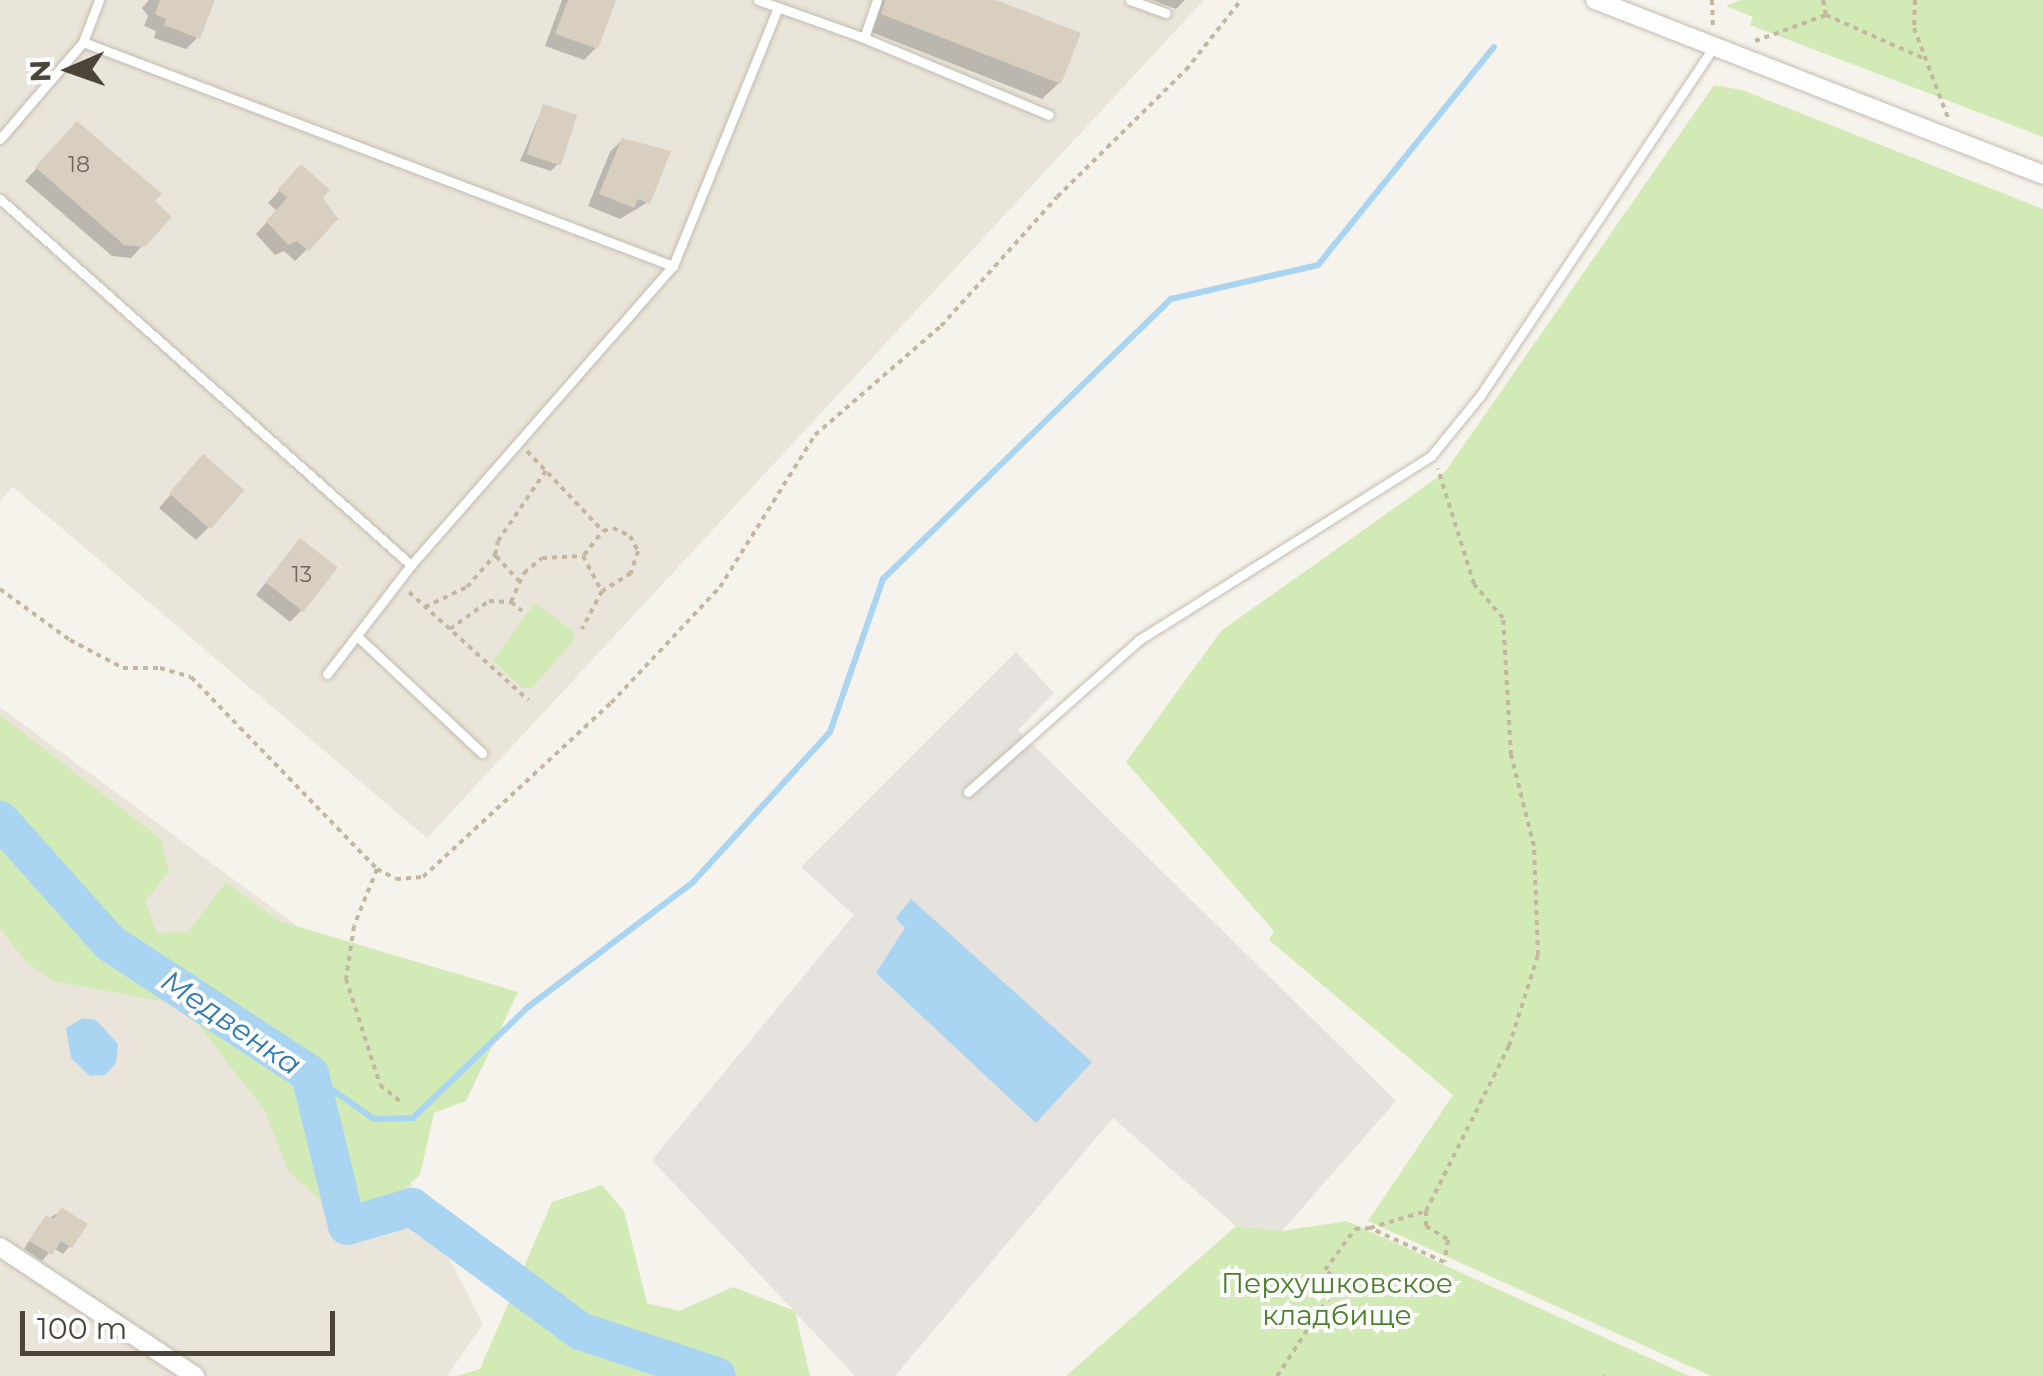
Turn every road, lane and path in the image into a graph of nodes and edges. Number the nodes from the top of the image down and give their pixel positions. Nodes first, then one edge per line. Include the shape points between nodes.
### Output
1 (99, 0) edge
2 (758, 0) edge
3 (877, 0) edge
4 (1130, 0) edge
5 (1242, 0) edge
6 (1595, 0) edge
7 (1823, 0) edge
8 (1914, 0) edge
9 (778, 7) junction
10 (1166, 13) dead end
11 (1826, 15) junction
12 (864, 38) junction
13 (83, 42) junction
14 (1720, 49) junction
15 (1925, 59) junction
16 (1049, 115) dead end
17 (0, 139) edge
18 (1957, 141) junction
19 (2043, 174) edge
20 (0, 200) edge
21 (672, 266) junction
22 (518, 443) junction
23 (1431, 456) junction
24 (548, 468) junction
25 (603, 530) junction
26 (494, 555) junction
27 (583, 556) junction
28 (411, 565) junction
29 (520, 582) junction
30 (402, 586) junction
31 (0, 589) edge
32 (602, 591) junction
33 (511, 602) junction
34 (425, 606) junction
35 (522, 611) dead end
36 (450, 629) junction
37 (582, 629) dead end
38 (358, 637) junction
39 (328, 674) dead end
40 (528, 700) dead end
41 (482, 753) dead end
42 (968, 792) dead end
43 (377, 869) junction
44 (402, 1103) dead end
45 (1426, 1212) junction
46 (1370, 1228) junction
47 (0, 1248) edge
48 (195, 1376) edge
49 (1276, 1376) edge

1 - 13 lane
2 - 9 lane
3 - 12 lane
4 - 10 lane
5 - 43 path via 1186,70 1057,197 942,326 816,435 720,586 610,703 422,877 396,879
6 - 14 street
7 - 11 path
8 - 15 path via 1914,28
9 - 12 lane
9 - 21 lane
11 - 14 path
11 - 15 path
12 - 16 lane
13 - 17 lane
13 - 21 lane
14 - 18 street
14 - 23 lane via 1480,396
15 - 18 path
18 - 19 street
20 - 28 lane
21 - 22 lane
22 - 24 path
22 - 28 lane
23 - 42 lane via 1139,640
23 - 45 path via 1474,584 1503,618 1511,755 1534,846 1538,955 1510,1046
24 - 25 path
24 - 26 path via 505,524
25 - 27 path
25 - 32 path via 630,536 638,551 631,574
26 - 29 path
26 - 34 path via 467,587
27 - 29 path via 542,558
27 - 32 path
28 - 30 lane
29 - 33 path
30 - 34 path
30 - 38 lane
31 - 43 path via 70,640 124,668 160,668 190,678
32 - 37 path
33 - 35 path
33 - 36 path via 489,601 468,610
34 - 36 path
36 - 40 path
38 - 39 lane
38 - 41 lane
43 - 44 path via 354,926 346,980 380,1085
45 - 46 path
45 - 46 path via 1426,1226 1448,1240 1444,1262
46 - 49 path via 1355,1229 1325,1270 1339,1282
47 - 48 street

